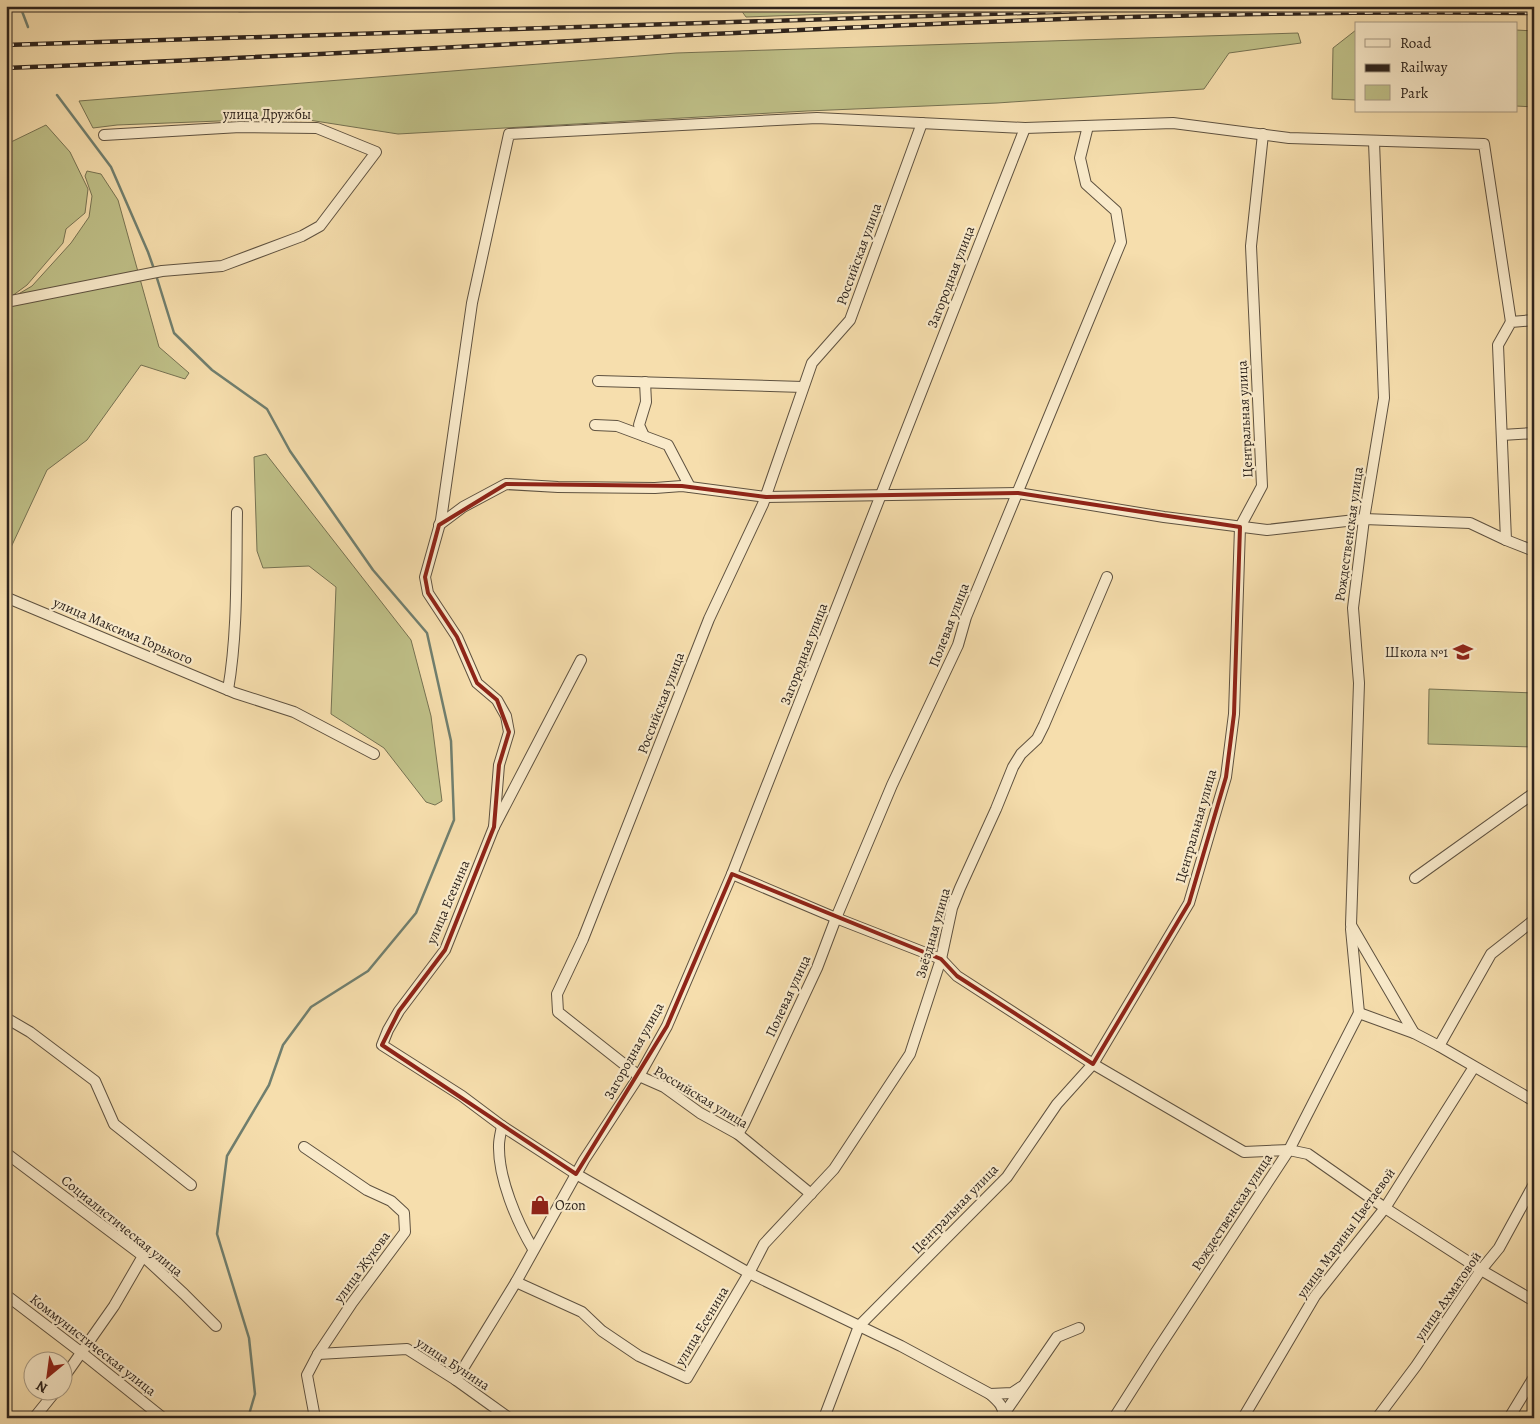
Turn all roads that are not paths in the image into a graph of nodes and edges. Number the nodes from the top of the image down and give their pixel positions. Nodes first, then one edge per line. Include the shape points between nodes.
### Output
1 (922, 123) junction
2 (1088, 126) junction
3 (1025, 128) junction
4 (1263, 134) junction
5 (104, 135) dead end
6 (1374, 142) junction
7 (6, 302) edge
8 (1534, 320) edge
9 (1511, 322) junction
10 (598, 381) dead end
11 (645, 382) junction
12 (804, 387) junction
13 (595, 425) dead end
14 (1534, 434) edge
15 (644, 436) junction
16 (1502, 436) junction
17 (690, 487) junction
18 (1018, 494) junction
19 (880, 496) junction
20 (766, 497) junction
21 (237, 512) dead end
22 (1364, 519) junction
23 (439, 525) junction
24 (1240, 526) junction
25 (1506, 540) junction
26 (1534, 551) edge
27 (1107, 577) dead end
28 (6, 599) edge
29 (580, 660) dead end
30 (228, 690) junction
31 (374, 754) dead end
32 (1534, 793) edge
33 (494, 827) junction
34 (732, 874) junction
35 (1416, 878) dead end
36 (836, 918) junction
37 (1534, 920) edge
38 (1351, 925) junction
39 (941, 959) junction
40 (1359, 1013) junction
41 (6, 1018) edge
42 (1414, 1033) junction
43 (1439, 1046) junction
44 (1093, 1064) junction
45 (1474, 1067) junction
46 (639, 1076) junction
47 (1534, 1101) edge
48 (502, 1126) junction
49 (738, 1134) junction
50 (304, 1148) dead end
51 (1289, 1150) junction
52 (6, 1153) edge
53 (576, 1174) junction
54 (1534, 1184) edge
55 (191, 1185) dead end
56 (810, 1194) junction
57 (1385, 1208) junction
58 (533, 1249) junction
59 (143, 1256) junction
60 (1481, 1270) junction
61 (750, 1273) junction
62 (516, 1282) junction
63 (6, 1295) edge
64 (1534, 1300) edge
65 (216, 1326) dead end
66 (859, 1326) junction
67 (1079, 1328) dead end
68 (82, 1352) junction
69 (318, 1354) junction
70 (72, 1366) edge
71 (1534, 1378) edge
72 (456, 1380) junction
73 (1024, 1385) junction
74 (990, 1394) junction
75 (47, 1402) edge
76 (1004, 1416) edge
77 (34, 1418) edge
78 (163, 1418) edge
79 (315, 1418) edge
80 (509, 1418) edge
81 (824, 1418) edge
82 (1114, 1418) edge
83 (1243, 1418) edge
84 (1377, 1418) edge
85 (1509, 1418) edge

1 - 3 street
1 - 12 street, Российская улица via 850,320 812,363
1 - 23 street via 817,118 509,134 472,303
2 - 3 street
2 - 4 street via 1173,123
2 - 18 street, Полевая улица via 1080,158 1086,184 1116,211 1121,242
3 - 19 street, Загородная улица
4 - 6 street
4 - 24 street, Центральная улица via 1251,246 1262,486
5 - 7 street, улица Дружбы via 240,127 318,128 376,152 320,226 308,233 222,266 162,271
6 - 9 street via 1484,144
6 - 22 street, Рождественская улица via 1384,398
8 - 9 street
9 - 16 street via 1498,345
10 - 11 street
11 - 12 street
11 - 15 street via 646,402 639,425
12 - 20 street, Российская улица
13 - 15 street via 617,426
14 - 16 street
15 - 17 street via 668,445
16 - 25 street
17 - 20 street
17 - 23 street via 506,484
18 - 19 street
18 - 24 street
18 - 36 street, Полевая улица via 966,617 958,645 892,785
19 - 20 street
19 - 34 street, Загородная улица
20 - 46 street, Российская улица via 709,618 584,939 557,994 558,1012
21 - 30 street via 232,665
22 - 24 street via 1267,530
22 - 25 street via 1470,522
22 - 38 street, Рождественская улица via 1353,608 1359,683
23 - 33 street via 425,577 428,593 457,637 477,683 497,700 506,716 509,732 499,765
24 - 44 street, Центральная улица via 1234,714 1226,777 1189,903
25 - 26 street
27 - 39 street, Звёздная улица via 1037,739 1013,767 968,868 952,908
28 - 30 street, улица Максима Горького
29 - 33 street, улица Есенина
30 - 31 street, улица Максима Горького via 294,712
32 - 35 street
33 - 48 street, улица Есенина via 445,950 399,1011 382,1045
34 - 36 street
34 - 46 street, Загородная улица via 667,1026
36 - 39 street
36 - 49 street, Полевая улица via 817,968
37 - 43 street via 1491,954
38 - 40 street, Рождественская улица
38 - 42 street
39 - 44 street via 957,976
39 - 56 street, Звёздная улица via 910,1054 834,1169
40 - 42 street
40 - 51 street, Рождественская улица
41 - 55 street via 96,1081 114,1124
42 - 43 street
43 - 45 street
44 - 51 street via 1244,1152
44 - 66 street, Центральная улица via 1057,1104 1006,1177
45 - 47 street
45 - 57 street, улица Марины Цветаевой
46 - 49 street, Российская улица via 664,1087 700,1113
46 - 53 street, Загородная улица
48 - 53 street, улица Есенина
48 - 58 street via 499,1146 504,1184 522,1231
49 - 56 street, Российская улица
50 - 69 street, улица Жукова via 367,1190 391,1201 404,1213 405,1232
51 - 57 street via 1308,1154
51 - 82 street, Рождественская улица
52 - 59 street, Социалистическая улица
53 - 58 street
53 - 61 street, улица Есенина
54 - 60 street, улица Ахматовой via 1499,1248
56 - 61 street, Звёздная улица via 764,1244
57 - 60 street
57 - 83 street, улица Марины Цветаевой via 1315,1296
58 - 62 street
59 - 65 street, Социалистическая улица
59 - 68 street
60 - 64 street
60 - 84 street, улица Ахматовой
61 - 62 street, улица Есенина via 687,1378 639,1356 602,1331 582,1312
61 - 66 street, улица Есенина
62 - 72 street
63 - 68 street, Коммунистическая улица
66 - 74 street, улица Есенина
66 - 81 street
67 - 73 street via 1057,1337
68 - 70 street
68 - 78 street, Коммунистическая улица
69 - 72 street, улица Бунина via 407,1349
69 - 79 street, улица Жукова via 307,1375
71 - 85 street
72 - 80 street, улица Бунина
73 - 74 street via 1012,1393
73 - 76 street
74 - 76 street, улица Есенина via 1000,1402
75 - 77 street

